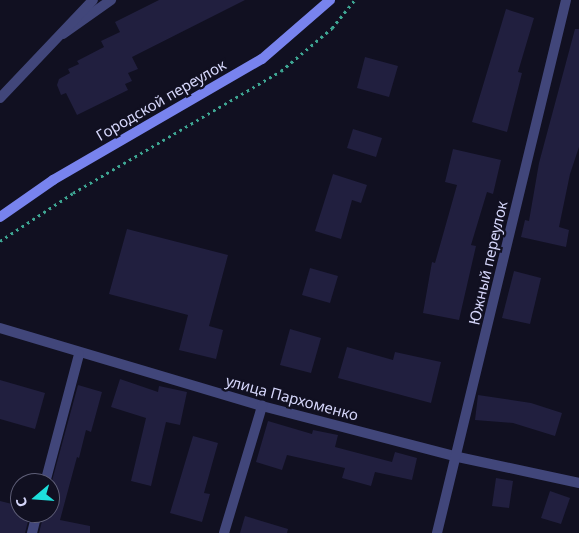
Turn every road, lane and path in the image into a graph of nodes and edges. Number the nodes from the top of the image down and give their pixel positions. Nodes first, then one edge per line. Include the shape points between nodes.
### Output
1 (94, 0) edge
2 (111, 0) edge
3 (330, 0) edge
4 (355, 0) edge
5 (566, 0) edge
6 (60, 35) junction
7 (0, 98) edge
8 (0, 217) edge
9 (0, 241) edge
10 (0, 328) edge
11 (78, 354) junction
12 (262, 406) junction
13 (458, 457) junction
14 (48, 473) edge
15 (579, 483) edge
16 (224, 533) edge
17 (437, 533) edge

1 - 6 street
2 - 6 street
3 - 8 main road, Городской переулок via 262,59 53,180
4 - 9 path via 332,28 281,71 73,193
5 - 13 street, Южный переулок
6 - 7 street
10 - 11 street, улица Пархоменко
11 - 12 street, улица Пархоменко
11 - 14 street
12 - 13 street, улица Пархоменко
12 - 16 street
13 - 15 street, улица Пархоменко
13 - 17 street, Южный переулок

